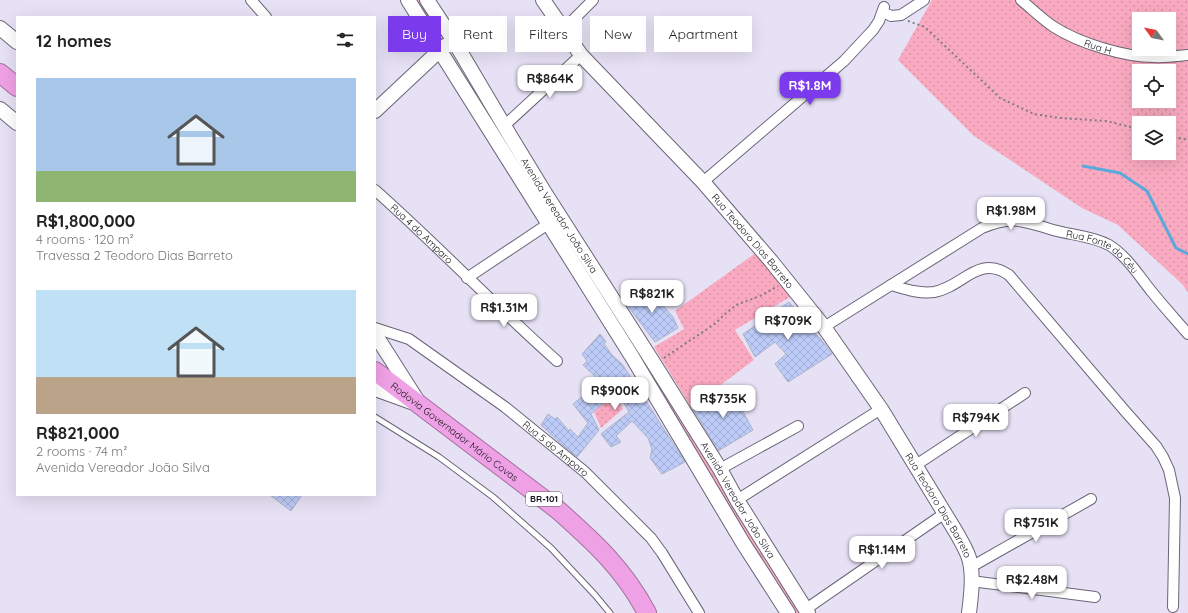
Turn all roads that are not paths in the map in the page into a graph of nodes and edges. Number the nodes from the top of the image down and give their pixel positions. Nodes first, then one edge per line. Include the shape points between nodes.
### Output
1 (251, 0) edge
2 (408, 0) edge
3 (427, 0) edge
4 (543, 0) edge
5 (593, 0) edge
6 (924, 0) edge
7 (1021, 0) edge
8 (265, 16) edge
9 (418, 16) edge
10 (554, 16) edge
11 (577, 16) edge
12 (0, 28) edge
13 (449, 33) edge
14 (16, 41) edge
15 (438, 52) edge
16 (441, 52) edge
17 (460, 52) edge
18 (579, 52) edge
19 (581, 55) junction
20 (1188, 55) edge
21 (0, 72) edge
22 (16, 86) edge
23 (0, 109) edge
24 (376, 111) edge
25 (16, 122) edge
26 (506, 130) junction
27 (496, 142) junction
28 (703, 182) junction
29 (376, 191) edge
30 (548, 224) junction
31 (581, 250) junction
32 (569, 258) junction
33 (467, 278) junction
34 (891, 284) junction
35 (824, 327) junction
36 (376, 328) edge
37 (1188, 334) edge
38 (376, 336) edge
39 (558, 362) dead end
40 (376, 372) edge
41 (376, 389) edge
42 (1025, 393) dead end
43 (420, 406) junction
44 (881, 409) junction
45 (376, 418) edge
46 (798, 426) dead end
47 (916, 465) junction
48 (720, 469) junction
49 (1091, 499) dead end
50 (737, 500) junction
51 (945, 513) junction
52 (971, 574) junction
53 (1095, 597) dead end
54 (1173, 607) dead end
55 (807, 611) edge
56 (610, 613) edge
57 (647, 613) edge
58 (699, 613) edge
59 (788, 613) edge
60 (969, 613) edge

1 - 8 street
2 - 9 street, Avenida Vereador João Silva
3 - 13 street, Avenida Vereador João Silva
4 - 10 street, Rua Teodoro Dias Barreto
5 - 11 street
6 - 28 street via 896,16 883,10 873,30 844,61
7 - 20 street, Rua H via 1054,27 1083,42 1147,57
12 - 14 street
15 - 24 street
16 - 27 street, Avenida Vereador João Silva
17 - 26 street, Avenida Vereador João Silva
18 - 19 street, Rua Teodoro Dias Barreto
19 - 26 street
19 - 28 street, Rua Teodoro Dias Barreto
21 - 22 highway
23 - 25 street
26 - 27 street
26 - 31 street, Avenida Vereador João Silva
27 - 30 street, Avenida Vereador João Silva
28 - 35 street, Rua Teodoro Dias Barreto
29 - 33 street, Rua 4 do Amparo
30 - 32 street, Avenida Vereador João Silva
30 - 33 street
31 - 32 street
31 - 48 street, Avenida Vereador João Silva
32 - 59 street, Avenida Vereador João Silva
33 - 39 street, Rua 4 do Amparo
34 - 35 street, Rua Fonte do Céu
34 - 37 street, Rua Fonte do Céu via 982,228 1006,220 1023,221 1109,245 1130,264
34 - 54 street via 927,292 957,283 979,269 1003,271 1009,275 1163,457 1169,470 1175,498
35 - 44 street, Rua Teodoro Dias Barreto
36 - 58 street, Rua 5 do Amparo via 409,339 505,408 585,472 651,538
38 - 43 street
40 - 43 highway, Rodovia Governador Mário Covas / BR-101
41 - 43 street
42 - 47 street
43 - 57 highway, Rodovia Governador Mário Covas / BR-101 via 574,524 618,567
44 - 47 street, Rua Teodoro Dias Barreto
44 - 50 street
45 - 56 lane via 493,497 550,548
46 - 48 street
47 - 51 street, Rua Teodoro Dias Barreto
48 - 50 street, Avenida Vereador João Silva
49 - 52 street
50 - 55 street, Avenida Vereador João Silva
51 - 52 street, Rua Teodoro Dias Barreto via 966,550
51 - 55 street
52 - 53 street
52 - 60 street, Rua Teodoro Dias Barreto

